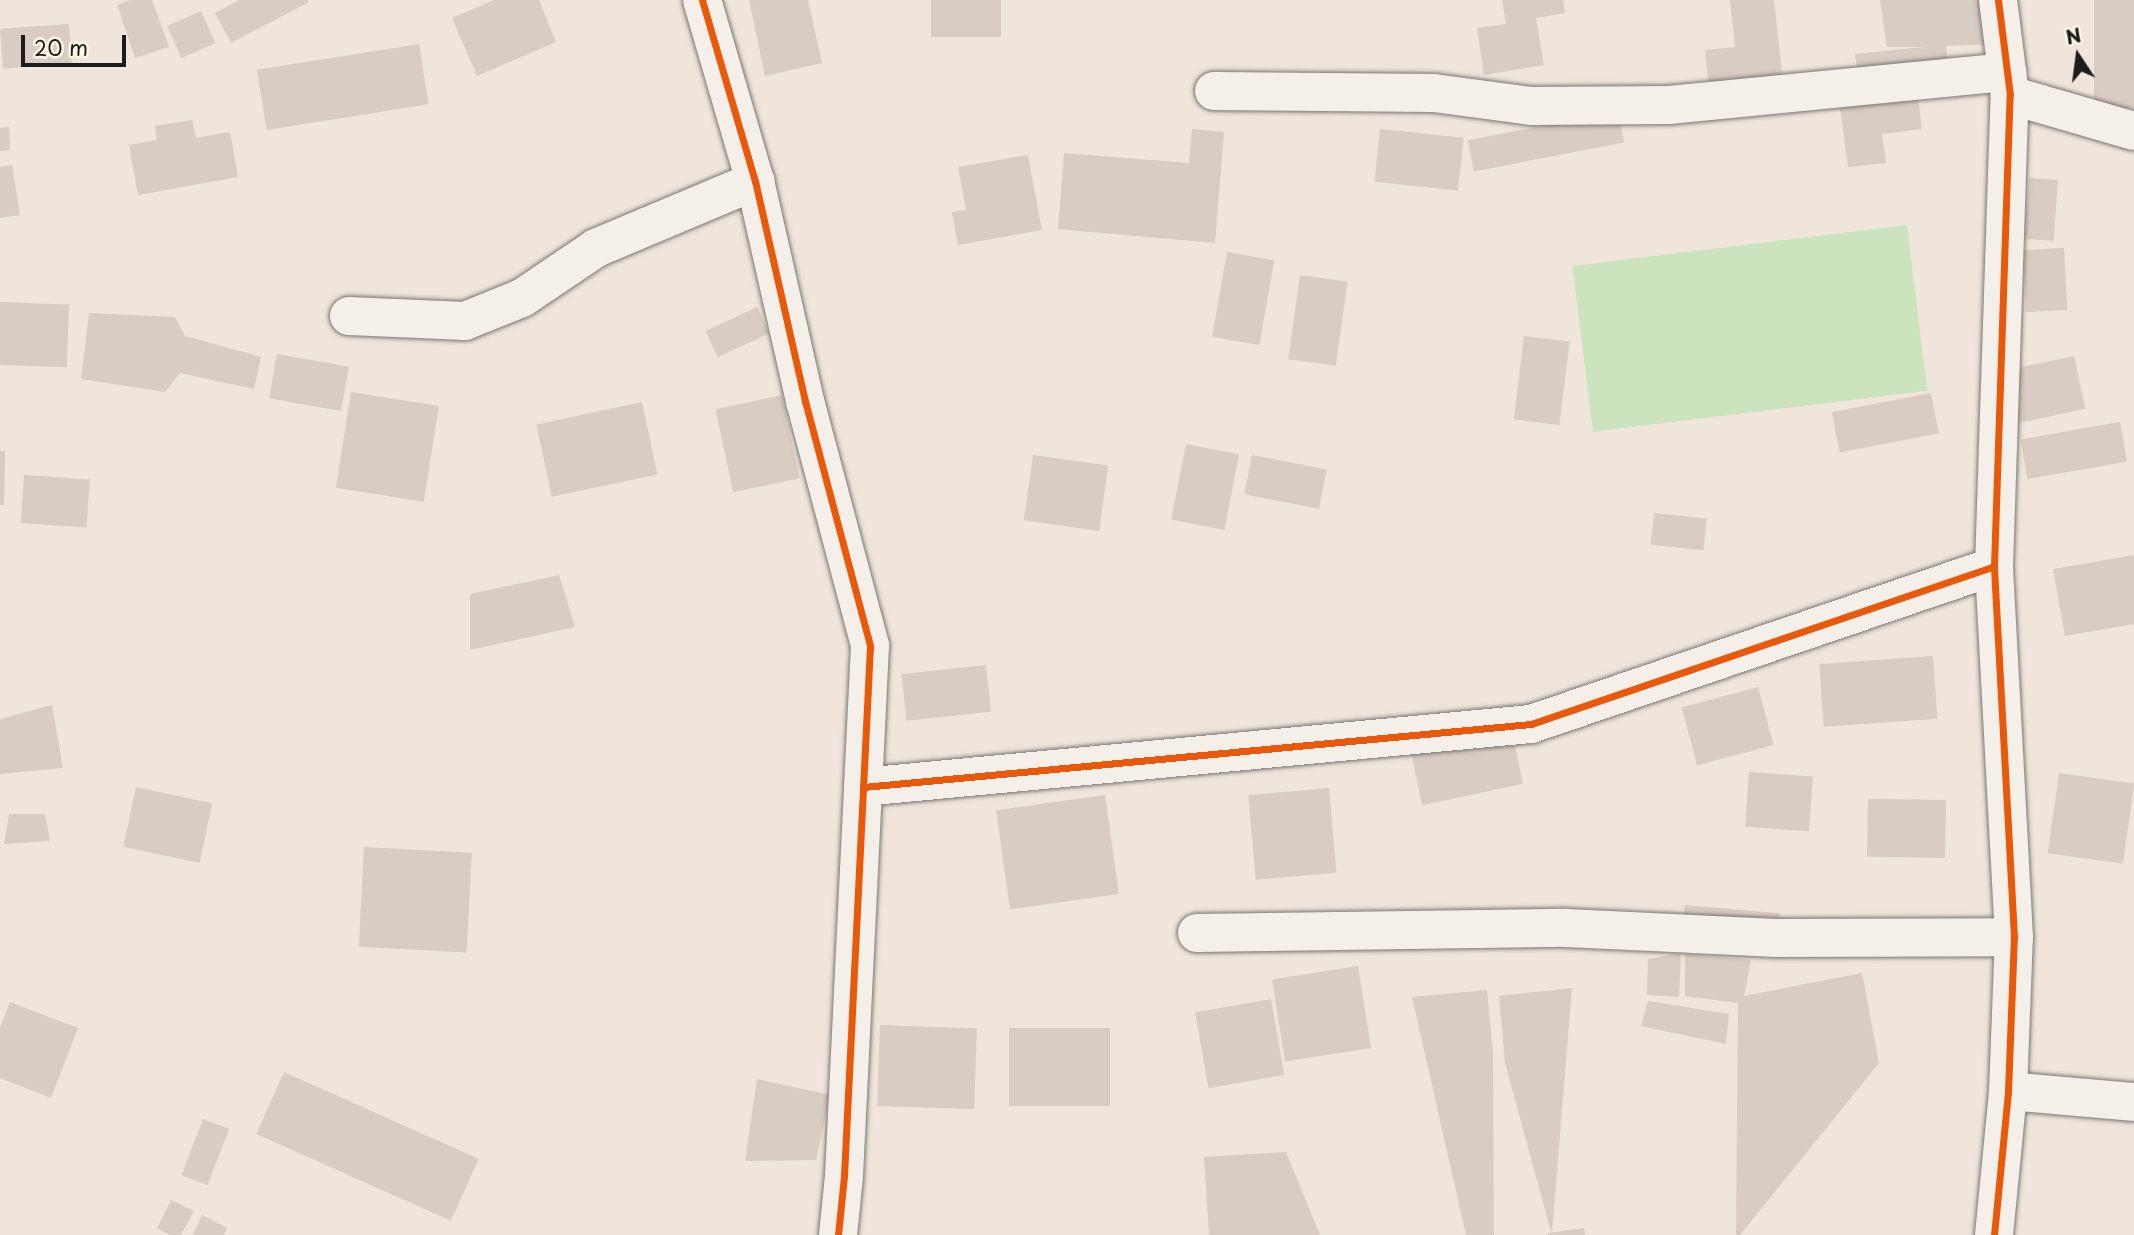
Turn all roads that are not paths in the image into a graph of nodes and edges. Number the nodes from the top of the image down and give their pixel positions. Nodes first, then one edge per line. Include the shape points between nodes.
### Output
1 (702, 0) edge
2 (1998, 0) edge
3 (2008, 83) junction
4 (1214, 91) dead end
5 (2134, 131) edge
6 (755, 181) junction
7 (349, 316) dead end
8 (1994, 566) junction
9 (863, 787) junction
10 (1197, 933) dead end
11 (2014, 937) junction
12 (2008, 1091) junction
13 (2134, 1102) edge
14 (838, 1235) edge
15 (1994, 1235) edge

1 - 6 street
2 - 3 street
3 - 4 street via 1669,105 1531,106 1434,93
3 - 5 street
3 - 8 street
6 - 7 street via 596,248 522,299 465,321
6 - 9 street via 805,401 870,646
8 - 9 street via 1531,724
8 - 11 street
9 - 14 street
10 - 11 street via 1566,928 1777,938
11 - 12 street
12 - 13 street
12 - 15 street

